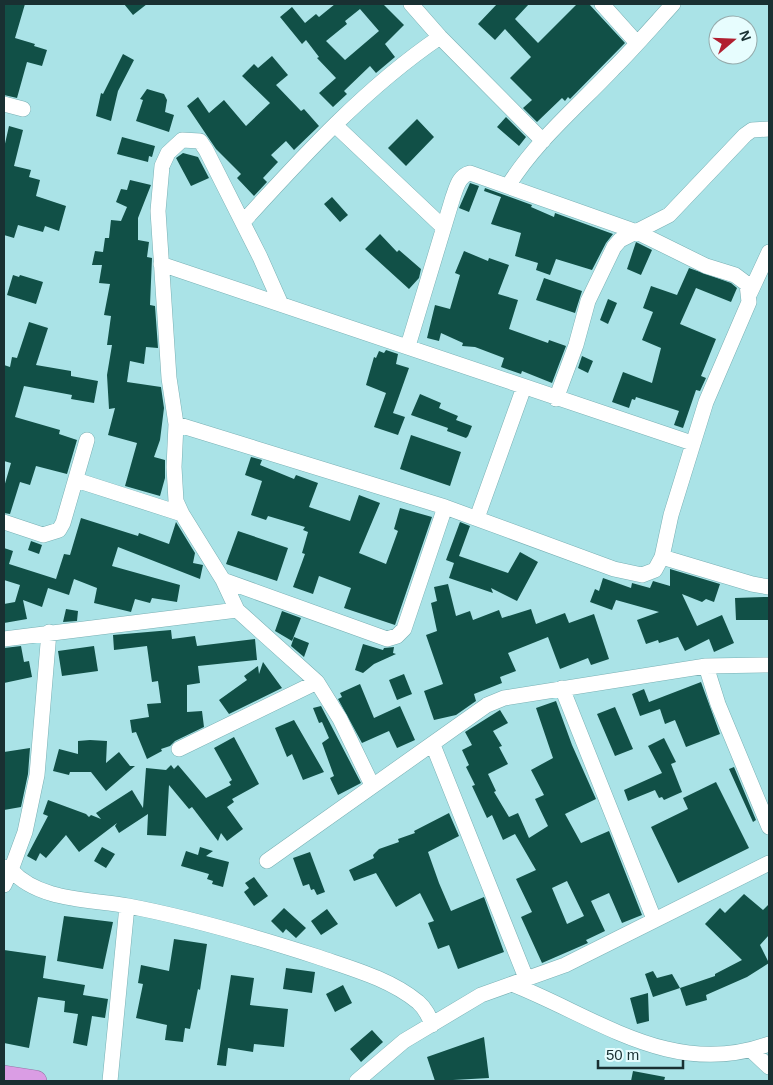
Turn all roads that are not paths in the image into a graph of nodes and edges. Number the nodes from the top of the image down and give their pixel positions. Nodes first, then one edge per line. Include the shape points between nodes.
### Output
1 (411, 4) edge
2 (602, 4) edge
3 (673, 4) edge
4 (440, 37) junction
5 (637, 43) junction
6 (4, 104) edge
7 (24, 109) dead end
8 (335, 125) junction
9 (769, 129) edge
10 (543, 141) junction
11 (508, 186) junction
12 (243, 222) junction
13 (444, 227) junction
14 (637, 232) junction
15 (769, 252) edge
16 (161, 264) junction
17 (750, 294) junction
18 (280, 302) junction
19 (408, 346) junction
20 (524, 387) junction
21 (556, 399) junction
22 (176, 424) junction
23 (87, 440) dead end
24 (692, 443) junction
25 (76, 480) junction
26 (445, 507) junction
27 (182, 514) junction
28 (477, 518) junction
29 (4, 522) edge
30 (662, 557) junction
31 (223, 580) junction
32 (769, 587) edge
33 (237, 610) junction
34 (49, 632) junction
35 (4, 639) edge
36 (769, 665) edge
37 (706, 666) junction
38 (317, 682) junction
39 (562, 688) junction
40 (433, 745) junction
41 (179, 749) dead end
42 (372, 785) junction
43 (769, 828) edge
44 (267, 861) dead end
45 (769, 863) edge
46 (7, 869) edge
47 (4, 885) edge
48 (127, 906) junction
49 (654, 919) junction
50 (519, 981) junction
51 (432, 1025) junction
52 (769, 1044) edge
53 (752, 1051) junction
54 (769, 1067) edge
55 (4, 1076) edge
56 (36, 1081) edge
57 (110, 1081) edge
58 (357, 1081) edge

1 - 4 street
2 - 5 street
3 - 5 street
4 - 8 street via 374,86
4 - 10 street
5 - 10 street
6 - 7 street
8 - 12 street
8 - 13 street
9 - 14 street via 752,130 745,135 669,215
10 - 11 street via 521,165
11 - 13 street via 470,173 464,175 458,182
11 - 14 street
12 - 16 street via 200,141 182,140 168,153 162,166 158,211
12 - 18 street
13 - 19 street
14 - 17 street via 706,266 735,274 747,284
14 - 21 street via 620,240 588,300
15 - 17 street
16 - 18 street
16 - 22 street via 169,378
17 - 24 street
18 - 19 street
19 - 20 street
20 - 21 street
20 - 28 street
21 - 24 street
22 - 26 street
22 - 27 street via 174,486
23 - 25 street
24 - 30 street via 670,515
25 - 27 street
25 - 29 street via 59,530 43,534
26 - 28 street
26 - 31 street via 404,629 397,636 387,639
27 - 31 street
28 - 30 street via 623,571 649,574
30 - 32 street
31 - 33 street
33 - 34 street
33 - 38 street
34 - 35 street
34 - 46 street via 37,775 26,832
36 - 37 street
37 - 39 street
37 - 43 street via 718,704
38 - 41 street
38 - 42 street via 340,719
39 - 40 street via 504,698 487,705
39 - 49 street
40 - 42 street
40 - 50 street
42 - 44 street
45 - 49 street
46 - 47 street
46 - 48 street via 21,881 42,891
48 - 51 street via 251,936 377,978 419,1003 428,1012
48 - 57 street
49 - 50 street via 565,965
50 - 51 street via 481,995
50 - 53 street via 661,1049 711,1055
51 - 58 street via 404,1041
52 - 53 street
53 - 54 street
55 - 56 highway

